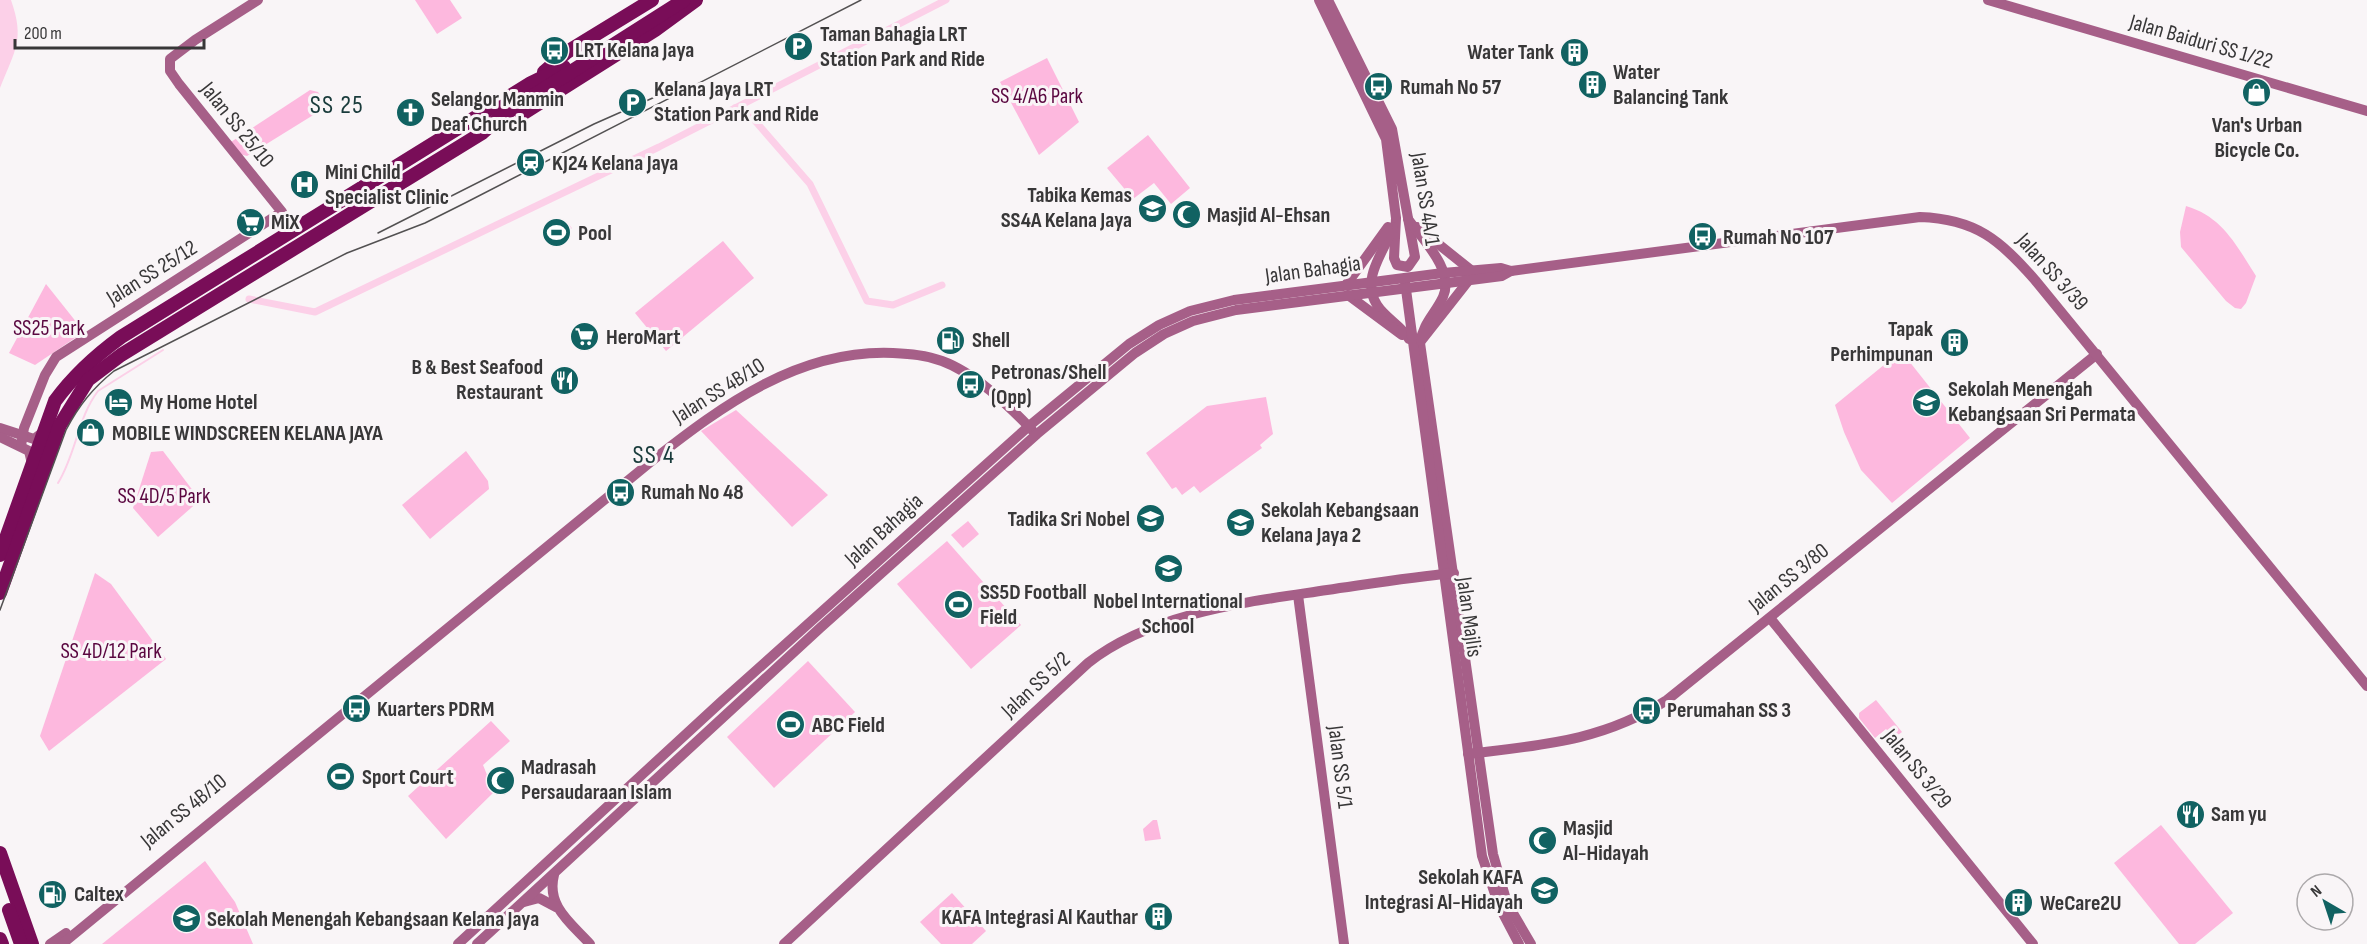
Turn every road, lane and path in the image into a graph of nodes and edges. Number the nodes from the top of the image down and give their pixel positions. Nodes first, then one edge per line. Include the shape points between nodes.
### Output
1 (258, 0) edge
2 (652, 0) edge
3 (668, 0) edge
4 (684, 0) edge
5 (696, 0) edge
6 (1319, 0) edge
7 (1328, 0) edge
8 (1989, 0) edge
9 (531, 83) junction
10 (2367, 111) edge
11 (482, 133) junction
12 (282, 212) joint
13 (1396, 218) junction
14 (1408, 219) junction
15 (1470, 275) junction
16 (1444, 278) junction
17 (1405, 283) junction
18 (1372, 287) junction
19 (1347, 290) junction
20 (1415, 343) junction
21 (2097, 354) junction
22 (0, 428) edge
23 (1033, 430) junction
24 (42, 433) junction
25 (0, 437) edge
26 (22, 442) junction
27 (32, 464) junction
28 (0, 553) edge
29 (1448, 574) junction
30 (0, 593) edge
31 (1298, 595) junction
32 (1770, 618) junction
33 (762, 665) junction
34 (770, 674) junction
35 (2367, 686) edge
36 (344, 710) junction
37 (1473, 753) junction
38 (597, 817) junction
39 (606, 825) junction
40 (574, 838) junction
41 (583, 847) junction
42 (0, 853) edge
43 (554, 874) junction
44 (0, 882) edge
45 (521, 904) junction
46 (556, 907) junction
47 (0, 912) edge
48 (0, 939) edge
49 (2, 944) edge
50 (11, 944) edge
51 (21, 944) edge
52 (34, 944) edge
53 (50, 944) edge
54 (62, 944) edge
55 (458, 944) edge
56 (477, 944) edge
57 (590, 944) edge
58 (784, 944) edge
59 (1344, 944) edge
60 (1519, 944) edge
61 (1531, 944) edge
62 (2033, 944) edge

1 - 12 street, Jalan SS 25/10 via 170,59 170,71
2 - 9 highway via 567,52
3 - 9 highway via 556,72
4 - 11 highway via 500,117
5 - 11 highway via 546,99
6 - 13 street, Jalan SS 4A/1 via 1384,133
7 - 14 street, Jalan SS 4A/1 via 1392,129
8 - 10 street, Jalan Baiduri SS 1/22
9 - 24 highway via 94,356 54,401
11 - 30 highway via 121,355 88,380 60,425
12 - 26 street, Jalan SS 25/12 via 56,357 45,375
13 - 14 street, Jalan SS 4A/1 via 1394,258 1403,268 1414,262 1415,257
13 - 18 street via 1377,259
13 - 19 street
14 - 15 street
14 - 16 street via 1440,263
15 - 16 street, Jalan SS 3/39
15 - 20 street
15 - 21 street, Jalan SS 3/39 via 1920,217 1949,220 1981,230 2005,246
16 - 17 street, Jalan SS 3/39
16 - 20 street via 1444,295
17 - 18 street, Jalan Bahagia
17 - 20 street, Jalan Majlis
18 - 19 street, Jalan Bahagia
18 - 20 street via 1377,305
19 - 20 street
19 - 23 street, Jalan Bahagia via 1234,300 1190,311 1129,344
20 - 29 street, Jalan Majlis
21 - 32 street, Jalan SS 3/80
21 - 35 street, Jalan SS 3/39
22 - 26 street
23 - 33 street, Jalan Bahagia
23 - 34 street, Jalan Bahagia
23 - 36 street, Jalan SS 4B/10 via 957,368 919,355 872,352 794,369 704,420
24 - 26 street via 34,440
24 - 27 highway
25 - 26 street
26 - 27 street
27 - 28 highway
29 - 31 street, Jalan SS 5/2
29 - 37 street, Jalan Majlis
31 - 58 street, Jalan SS 5/2 via 1182,619 1130,636 1102,652
31 - 59 street, Jalan SS 5/1
32 - 37 street, Jalan SS 3/80 via 1667,700 1631,722 1563,743
32 - 62 street, Jalan SS 3/29
33 - 34 street
33 - 38 street, Jalan Bahagia
34 - 39 street, Jalan Bahagia
36 - 53 street, Jalan SS 4B/10
36 - 54 street, Jalan SS 4B/10
37 - 60 street, Jalan Majlis via 1482,856 1499,906
37 - 61 street, Jalan Majlis via 1498,875 1508,903
38 - 39 street via 592,830
38 - 40 street, Jalan Bahagia
39 - 41 street, Jalan Bahagia
40 - 41 street via 586,831 590,834
40 - 55 street, Jalan Bahagia
41 - 43 street, Jalan Bahagia
42 - 52 highway via 24,926
43 - 45 street, Jalan Bahagia
43 - 46 street via 551,894
44 - 51 highway
45 - 46 street via 539,898
45 - 56 street, Jalan Bahagia
46 - 57 street
47 - 50 highway
48 - 49 highway

